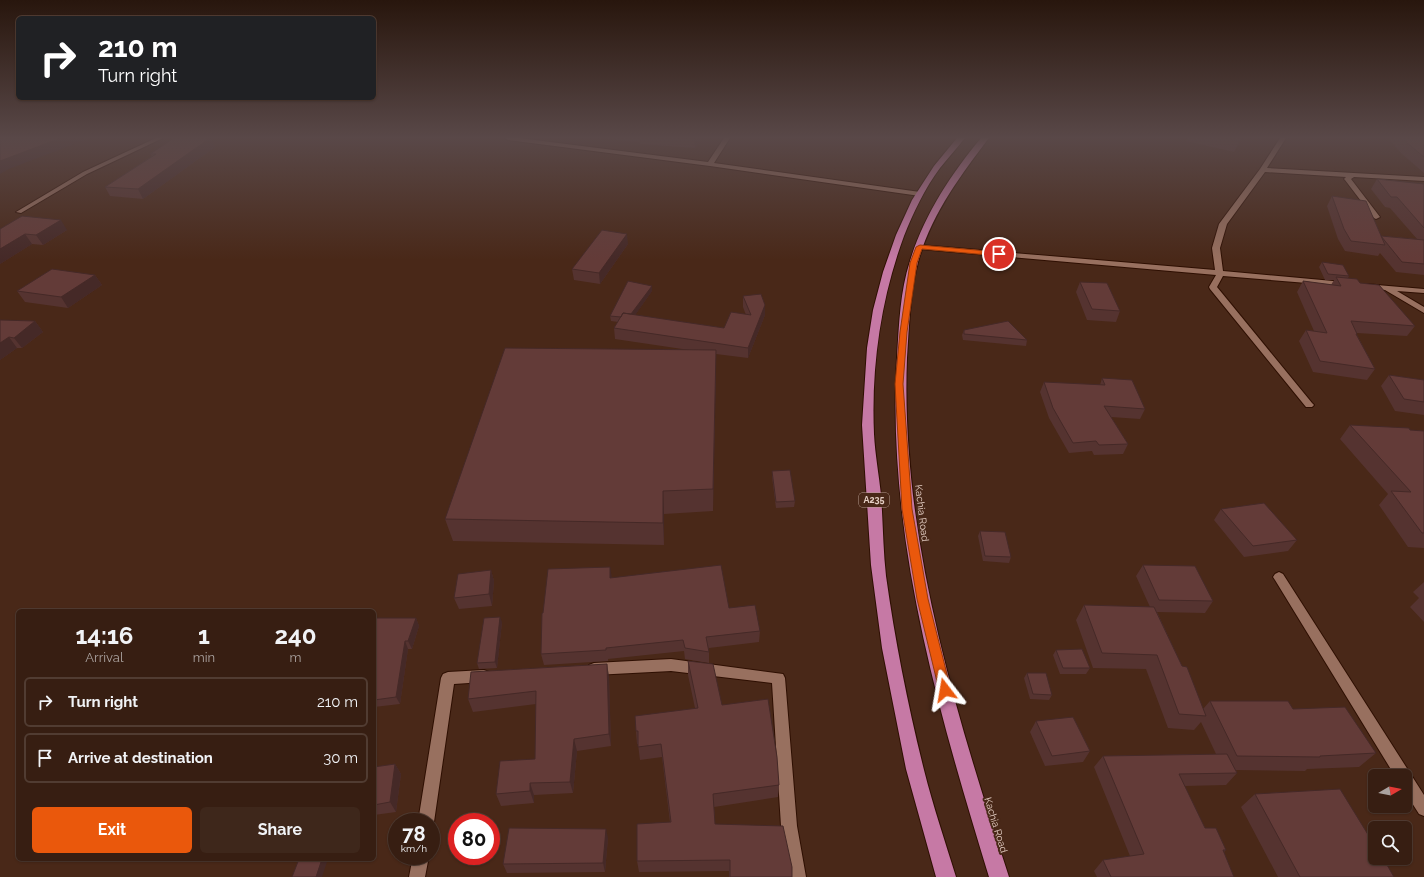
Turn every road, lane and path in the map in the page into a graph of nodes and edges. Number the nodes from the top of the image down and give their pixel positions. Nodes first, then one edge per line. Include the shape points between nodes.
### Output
1 (74, 179) edge
2 (814, 179) edge
3 (930, 179) edge
4 (954, 179) edge
5 (1256, 179) edge
6 (1346, 179) edge
7 (920, 194) junction
8 (19, 212) dead end
9 (1376, 217) dead end
10 (920, 247) junction
11 (1220, 275) junction
12 (1386, 288) junction
13 (1424, 291) edge
14 (1424, 311) edge
15 (1309, 405) dead end
16 (1279, 577) dead end
17 (584, 670) edge
18 (496, 675) edge
19 (1399, 769) edge
20 (1412, 790) edge
21 (1424, 809) edge
22 (427, 813) edge
23 (420, 865) edge
24 (418, 877) edge
25 (798, 877) edge
26 (946, 877) edge
27 (999, 877) edge

1 - 8 street
2 - 7 street
3 - 7 highway, A235
4 - 10 highway, Kachia Road via 936,208
5 - 11 street via 1223,224 1216,248
6 - 9 street
7 - 26 highway, A235 via 884,279 869,370 868,426 879,574 894,667 916,770
10 - 11 street
10 - 27 highway, Kachia Road via 914,263 909,292 899,384 907,509 922,599 978,812
11 - 12 street
11 - 15 street via 1213,286
12 - 13 street
12 - 14 street
16 - 19 street
17 - 25 street via 671,665 778,678 789,826
18 - 22 street via 448,678
20 - 21 street
23 - 24 street

